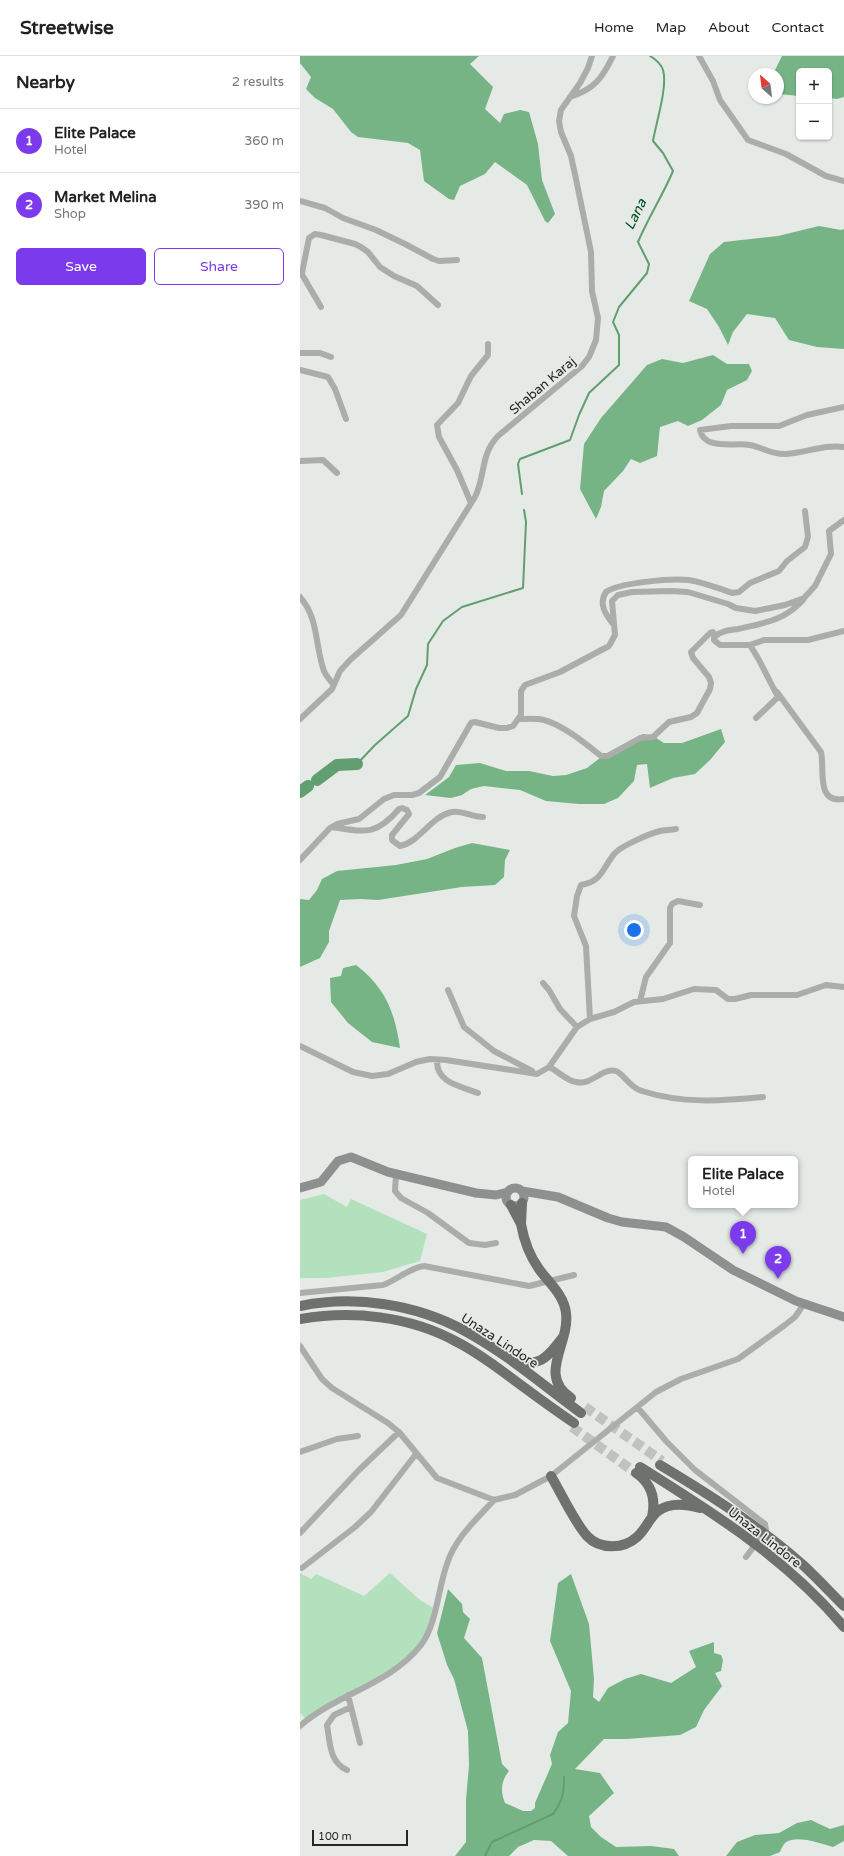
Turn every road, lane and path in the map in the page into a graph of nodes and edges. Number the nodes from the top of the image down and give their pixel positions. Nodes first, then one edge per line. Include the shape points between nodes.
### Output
1 (592, 56) edge
2 (613, 56) edge
3 (699, 56) edge
4 (570, 97) junction
5 (844, 181) edge
6 (300, 201) edge
7 (457, 260) dead end
8 (301, 272) edge
9 (303, 281) edge
10 (438, 306) dead end
11 (321, 308) dead end
12 (488, 344) dead end
13 (300, 352) edge
14 (331, 357) dead end
15 (300, 370) edge
16 (844, 407) edge
17 (346, 419) dead end
18 (844, 447) edge
19 (300, 461) edge
20 (337, 473) dead end
21 (471, 503) junction
22 (805, 511) dead end
23 (844, 520) edge
24 (300, 597) edge
25 (804, 598) junction
26 (614, 625) junction
27 (844, 631) edge
28 (716, 636) junction
29 (750, 646) junction
30 (333, 684) junction
31 (777, 692) junction
32 (756, 718) dead end
33 (300, 719) edge
34 (519, 719) junction
35 (844, 799) edge
36 (483, 817) dead end
37 (332, 827) junction
38 (676, 830) dead end
39 (300, 860) edge
40 (700, 905) dead end
41 (543, 983) dead end
42 (844, 987) edge
43 (448, 990) dead end
44 (640, 1001) junction
45 (590, 1019) junction
46 (577, 1027) junction
47 (300, 1046) edge
48 (437, 1060) junction
49 (549, 1067) junction
50 (537, 1074) junction
51 (478, 1093) dead end
52 (763, 1097) dead end
53 (396, 1174) junction
54 (300, 1188) edge
55 (523, 1197) junction
56 (508, 1199) junction
57 (521, 1224) junction
58 (496, 1243) dead end
59 (574, 1275) dead end
60 (300, 1293) edge
61 (346, 1301) junction
62 (804, 1304) junction
63 (300, 1306) edge
64 (844, 1317) edge
65 (300, 1319) edge
66 (563, 1337) junction
67 (300, 1346) edge
68 (638, 1408) junction
69 (573, 1425) tunnel mouth
70 (399, 1432) junction
71 (358, 1436) dead end
72 (300, 1452) edge
73 (416, 1454) junction
74 (661, 1463) tunnel mouth
75 (551, 1476) junction
76 (494, 1500) junction
77 (715, 1514) junction
78 (652, 1517) junction
79 (300, 1533) edge
80 (746, 1557) dead end
81 (302, 1568) dead end
82 (844, 1606) edge
83 (844, 1627) edge
84 (348, 1696) junction
85 (351, 1707) junction
86 (300, 1726) edge
87 (360, 1743) dead end
88 (347, 1770) dead end

1 - 4 street, Shaban Karaj via 588,68
2 - 4 street via 596,84
3 - 5 street via 720,100 748,140 786,154 826,176
4 - 21 street, Shaban Karaj via 561,110 559,121 571,156 591,252 592,291 598,318 596,340 582,366 490,445 485,457 480,486
6 - 7 street via 325,208 342,218 376,230 433,259
8 - 9 street
8 - 10 street via 309,238 315,234 321,235 361,247 380,267 416,286
9 - 11 street
12 - 21 street via 488,355 471,376 458,403 437,424 439,437
13 - 14 street via 320,353
15 - 17 street via 328,377
16 - 18 street via 779,426 731,426 700,430 708,440 732,445 746,444 778,454 831,445
19 - 20 street via 323,460
21 - 30 street, Shaban Karaj via 401,615 350,660
22 - 26 street via 808,537 805,548 778,571 750,583 739,592 732,593 687,580 614,587 606,592 602,604
23 - 25 street via 829,531 832,550 830,557 815,586
24 - 30 street via 311,614 324,672
25 - 26 street via 755,611 736,608 688,592 632,592 618,595 613,599
25 - 28 street via 788,614 722,632
26 - 34 street via 615,635 609,646 560,672 522,688
27 - 29 street via 808,640 764,640
28 - 29 street via 714,640 720,645
28 - 34 street via 713,632 710,633 691,652 711,683 697,714 669,722 655,736 640,738 608,756 601,756 592,747 545,720
29 - 31 street
30 - 33 street, Shaban Karaj via 332,689
31 - 32 street via 775,702
31 - 35 street via 821,752 822,778 826,791 831,798
34 - 37 street via 506,728 471,723 440,777 419,793 384,798 360,819
36 - 37 street via 450,812 400,846 392,840 392,835 409,814 402,808 374,830
37 - 39 street
38 - 45 street via 660,831 623,847 596,880 581,886 574,916 586,946
40 - 44 street via 678,901 672,904 670,943 646,977
41 - 46 street via 560,1009
42 - 44 street via 826,985 796,995 751,995 735,999 728,999 716,990 694,989 663,998
43 - 50 street via 464,1027 494,1051
44 - 45 street
45 - 46 street
46 - 49 street
47 - 48 street via 353,1072 372,1076 388,1074 416,1062
48 - 50 street
48 - 51 street via 441,1076
49 - 50 street
49 - 52 street via 576,1083 616,1071 642,1091 686,1101
53 - 54 main road via 355,1157 348,1157 335,1164 321,1182
53 - 56 main road
53 - 58 street via 395,1191 401,1198 428,1213 469,1243
55 - 56 main road via 515,1206
55 - 56 main road via 515,1188
55 - 57 highway
55 - 62 main road via 558,1197 608,1218 666,1228 733,1270
56 - 57 highway
57 - 66 highway via 527,1249 559,1294 565,1308 567,1323
59 - 60 street via 529,1286 424,1266 383,1285
61 - 63 highway, Unaza Lindore
61 - 66 highway via 375,1301 421,1310 462,1327 523,1362 544,1359
61 - 66 highway, Unaza Lindore via 413,1310 450,1323 497,1351 583,1410 562,1391 556,1380 556,1363
62 - 64 main road
62 - 68 street via 795,1317 738,1359 681,1379 656,1392
65 - 69 highway, Unaza Lindore via 320,1315 372,1317 407,1322 427,1329 458,1342 477,1354
67 - 70 street via 318,1374 332,1388
68 - 75 street
68 - 80 street via 695,1470 765,1524 766,1530
70 - 73 street
70 - 79 street
71 - 72 street via 337,1439
73 - 76 street via 437,1478
73 - 81 street via 371,1512
74 - 82 highway, Unaza Lindore via 751,1524 802,1565
75 - 76 street via 515,1495
75 - 78 highway via 586,1535 603,1545 616,1546 631,1542 643,1531
76 - 84 street via 465,1532 451,1554 423,1642 401,1665
77 - 78 highway via 698,1507 679,1504 667,1506
77 - 78 highway, Unaza Lindore via 638,1470 654,1497
77 - 83 highway, Unaza Lindore via 794,1575
84 - 85 street
84 - 86 street
85 - 87 street
85 - 88 street via 334,1715 327,1725 333,1759

